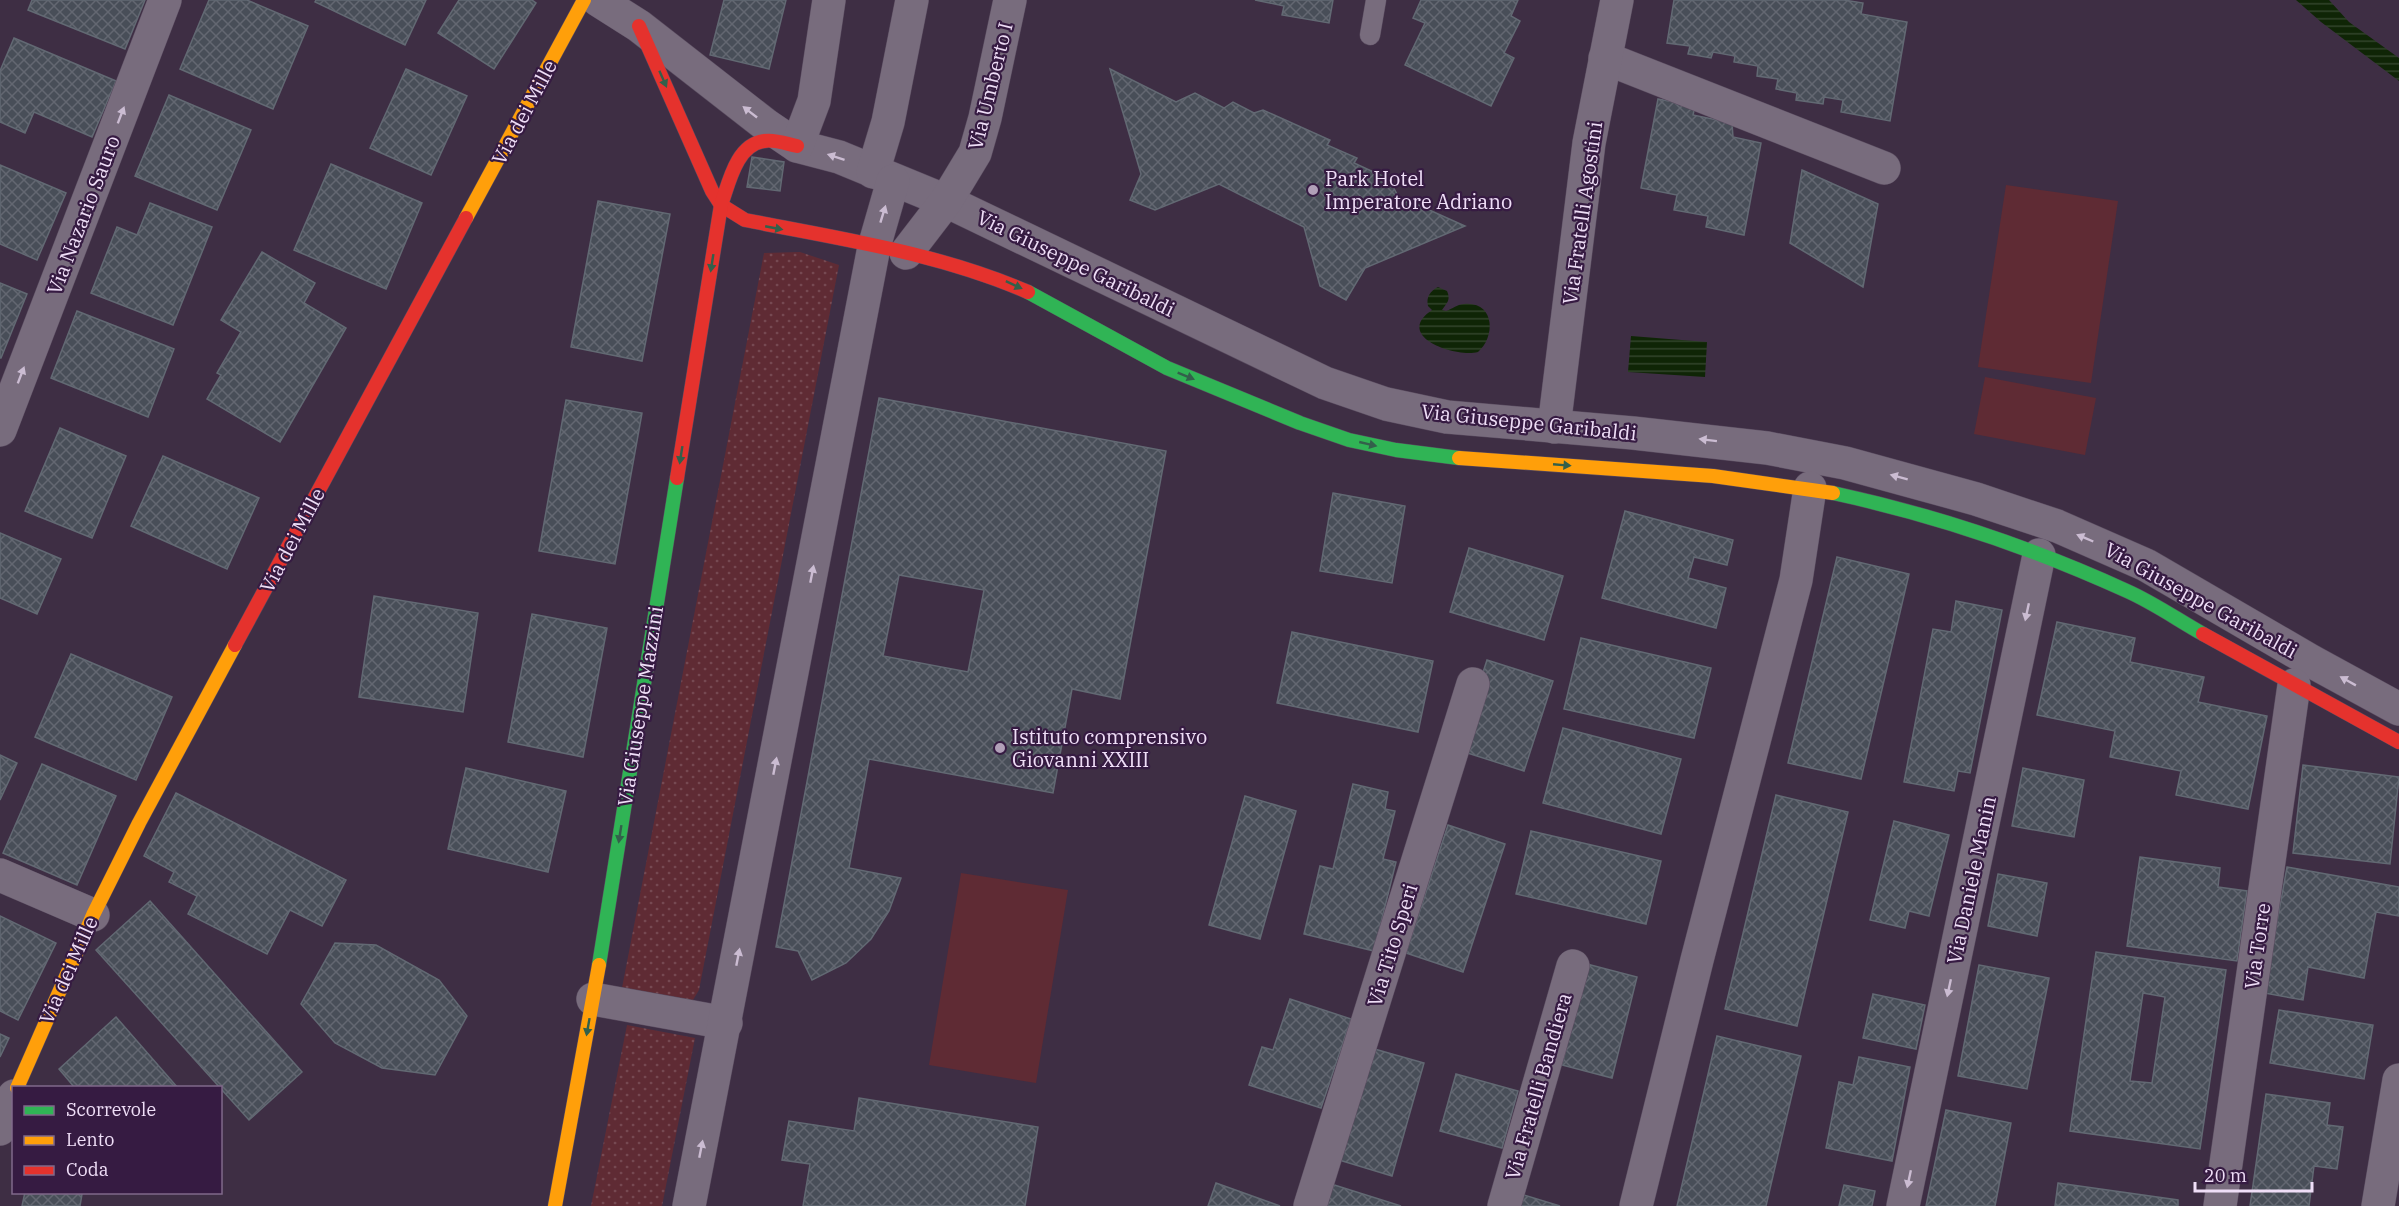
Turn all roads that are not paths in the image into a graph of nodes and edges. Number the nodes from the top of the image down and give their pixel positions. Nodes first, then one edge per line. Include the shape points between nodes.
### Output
1 (165, 0) edge
2 (585, 0) edge
3 (598, 0) edge
4 (829, 0) edge
5 (912, 0) edge
6 (1010, 0) edge
7 (1376, 0) edge
8 (1617, 0) edge
9 (639, 26) junction
10 (1370, 35) dead end
11 (1605, 58) junction
12 (797, 146) junction
13 (1884, 168) dead end
14 (883, 176) junction
15 (946, 201) junction
16 (721, 205) junction
17 (874, 247) junction
18 (906, 253) junction
19 (1554, 427) junction
20 (0, 430) edge
21 (1810, 488) junction
22 (2039, 555) junction
23 (1473, 684) dead end
24 (2294, 686) junction
25 (2399, 709) edge
26 (2399, 742) edge
27 (0, 875) edge
28 (93, 915) junction
29 (1573, 966) dead end
30 (593, 999) junction
31 (726, 1023) junction
32 (2399, 1080) edge
33 (18, 1086) edge
34 (12, 1101) edge
35 (0, 1129) edge
36 (555, 1206) edge
37 (689, 1206) edge
38 (1310, 1206) edge
39 (1504, 1206) edge
40 (1636, 1206) edge
41 (1903, 1206) edge
42 (2220, 1206) edge
43 (2378, 1206) edge

20 -> 1 street, Via Nazario Sauro
2 - 28 street, Via dei Mille via 161,782
3 - 9 street, Via Giuseppe Garibaldi
4 - 12 street via 814,101
5 - 14 street via 888,122
6 - 15 street, Via Umberto I via 981,137
7 - 10 lane
8 - 11 street, Via Fratelli Agostini
12 -> 9 street, Via Giuseppe Garibaldi
9 -> 16 street
11 - 13 street
11 - 19 street, Via Fratelli Agostini via 1589,143
14 -> 12 street, Via Giuseppe Garibaldi via 839,157
12 - 16 street, Via Giuseppe Mazzini via 764,141 746,150 735,166
14 - 15 street, Via Giuseppe Garibaldi
17 -> 14 street
15 - 18 street, Via Umberto I
15 - 19 street, Via Giuseppe Garibaldi via 1335,387 1414,411
16 -> 17 street via 758,224
16 -> 30 street, Via Giuseppe Mazzini
17 - 18 street
31 -> 17 street
18 -> 21 street, Via Giuseppe Garibaldi via 992,276 1033,294 1167,368 1349,440 1446,457 1713,476
25 -> 19 street, Via Giuseppe Garibaldi via 2146,565 2017,512 1820,458 1711,441
21 - 22 street, Via Giuseppe Garibaldi via 1894,506 1987,534
21 - 40 street via 1796,580
22 - 24 street, Via Giuseppe Garibaldi via 2129,592
22 -> 41 street, Via Daniele Manin
23 - 38 street, Via Tito Speri
24 - 26 street, Via Giuseppe Garibaldi
24 - 42 street, Via Torre
27 - 28 street
28 - 33 street, Via dei Mille
29 - 39 street, Via Fratelli Bandiera
30 - 31 street
30 -> 36 street, Via Giuseppe Mazzini
37 -> 31 street
32 - 43 street
34 - 35 street

